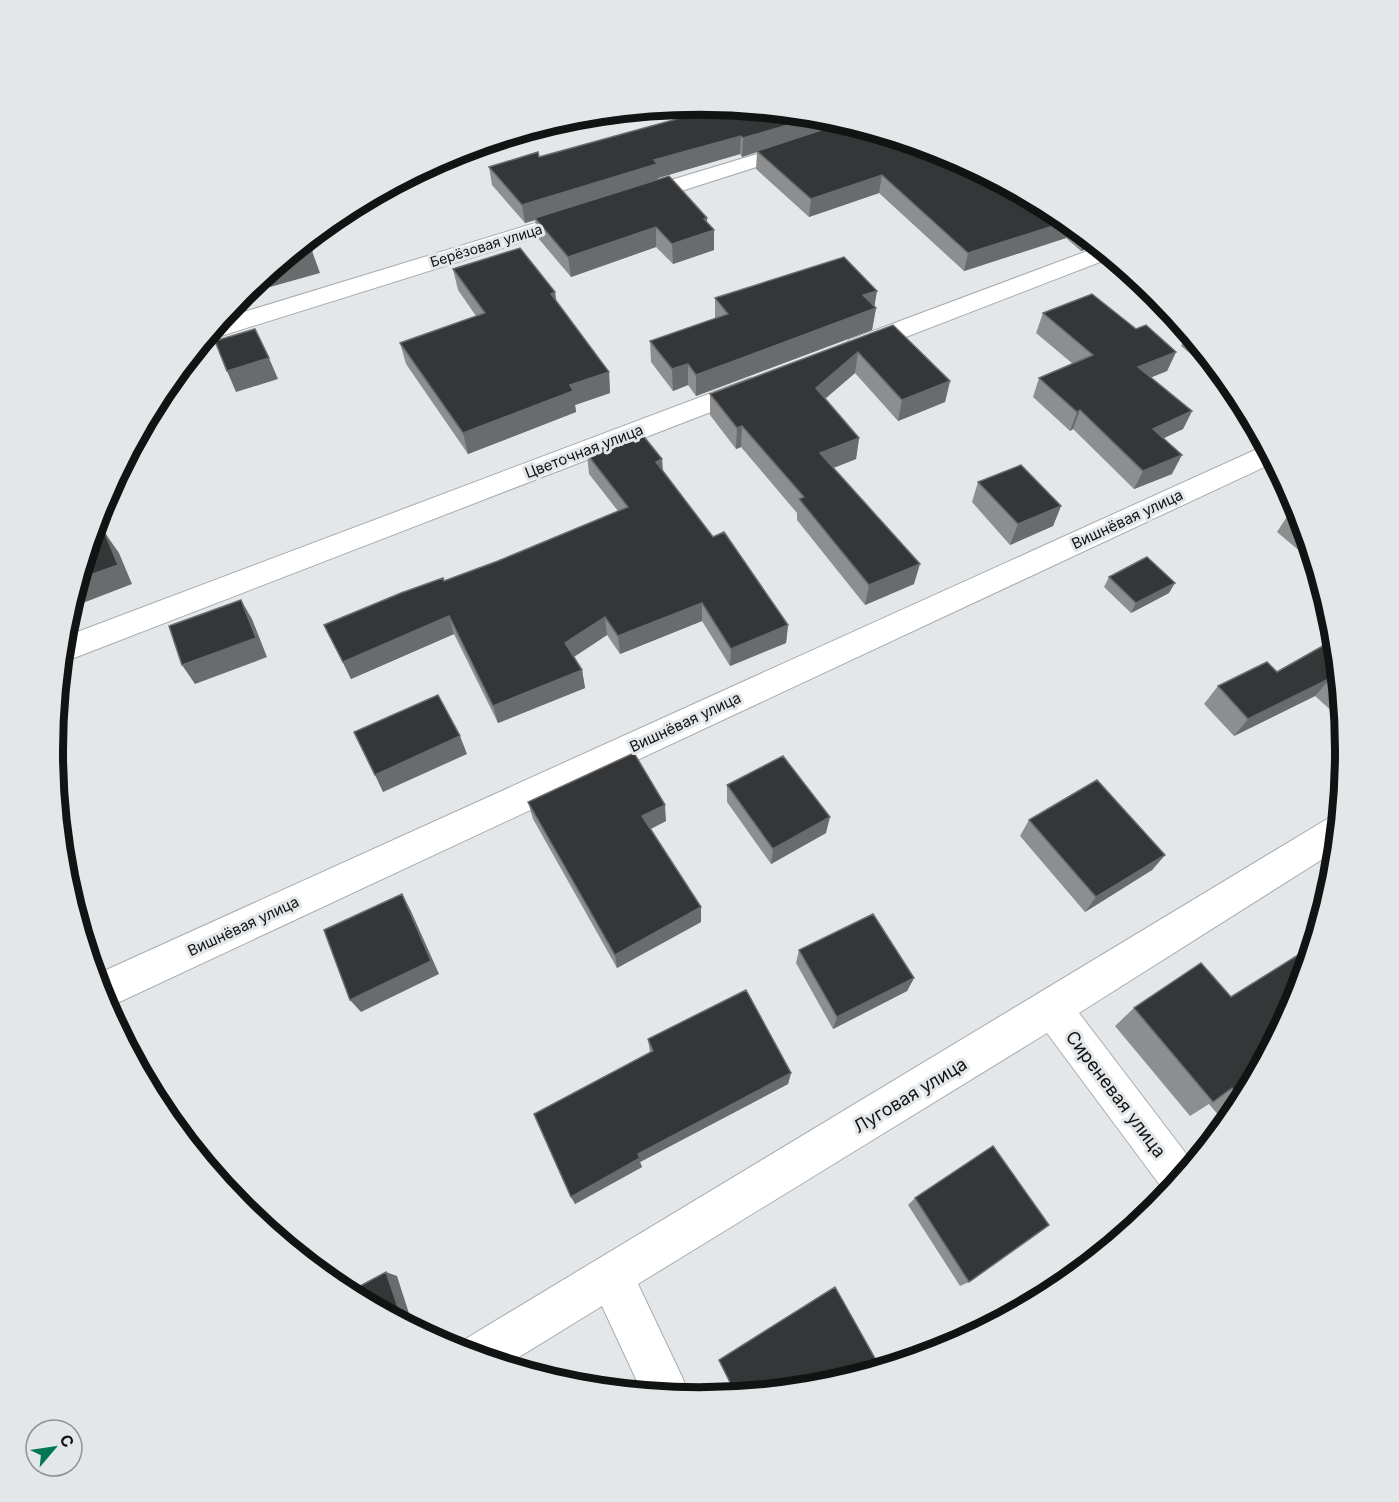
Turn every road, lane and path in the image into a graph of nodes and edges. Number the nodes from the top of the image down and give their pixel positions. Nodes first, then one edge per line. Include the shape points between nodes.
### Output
1 (849, 133) edge
2 (1098, 255) edge
3 (226, 326) edge
4 (840, 354) edge
5 (773, 379) edge
6 (1263, 456) edge
7 (72, 647) edge
8 (1331, 835) edge
9 (109, 988) edge
10 (1052, 1008) junction
11 (1175, 1174) edge
12 (611, 1276) junction
13 (488, 1351) edge
14 (662, 1386) edge

1 - 3 street, Берёзовая улица
2 - 4 street
5 - 7 street, Цветочная улица
6 - 9 street, Вишнёвая улица
8 - 10 street, Луговая улица
10 - 11 street, Сиреневая улица
10 - 12 street, Луговая улица
12 - 13 street, Луговая улица
12 - 14 street

